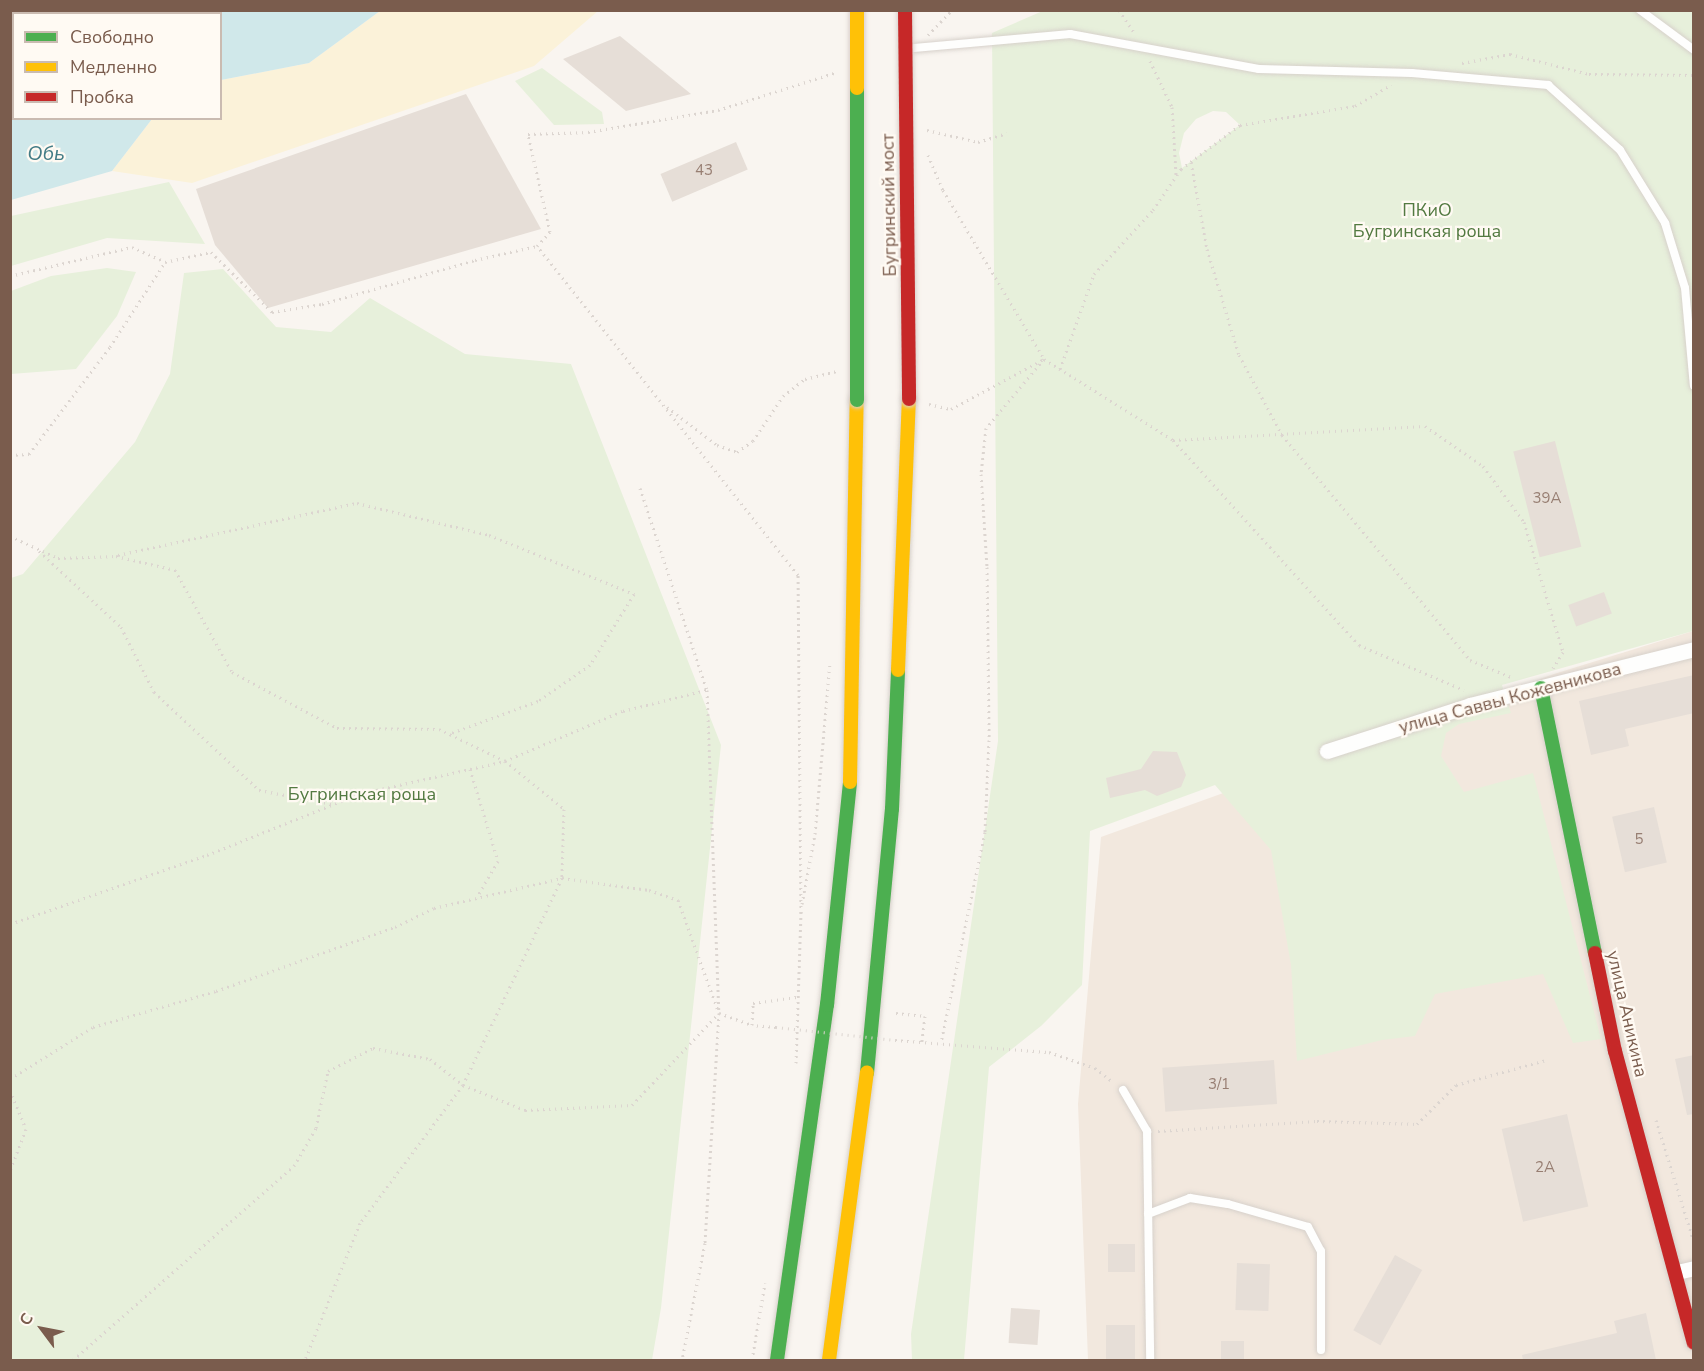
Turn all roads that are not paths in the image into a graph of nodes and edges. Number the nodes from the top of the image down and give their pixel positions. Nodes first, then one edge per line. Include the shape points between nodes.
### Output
1 (857, 10) edge
2 (905, 10) edge
3 (1640, 10) edge
4 (914, 48) road end
5 (1694, 50) edge
6 (1694, 386) edge
7 (1694, 649) edge
8 (1540, 688) junction
9 (1327, 751) dead end
10 (1123, 1089) road end
11 (1148, 1214) junction
12 (1694, 1268) edge
13 (1677, 1272) junction
14 (1694, 1343) edge
15 (1321, 1350) dead end
16 (777, 1360) edge
17 (829, 1360) edge
18 (1150, 1360) edge

1 - 16 main road, bridge via 857,400 850,802 827,1005
2 - 17 main road, Бугринский мост, bridge via 909,399 892,809 875,1011
3 - 5 lane
4 - 6 lane via 1070,34 1259,69 1412,73 1548,85 1620,150 1665,223 1685,288
7 - 8 street, улица Саввы Кожевникова
8 - 9 street, улица Саввы Кожевникова via 1470,705
8 - 13 main road, улица Аникина via 1615,1051
10 - 11 lane via 1147,1131
11 - 15 lane via 1190,1198 1228,1204 1308,1227 1321,1251
11 - 18 lane
12 - 13 street
13 - 14 main road, улица Аникина

